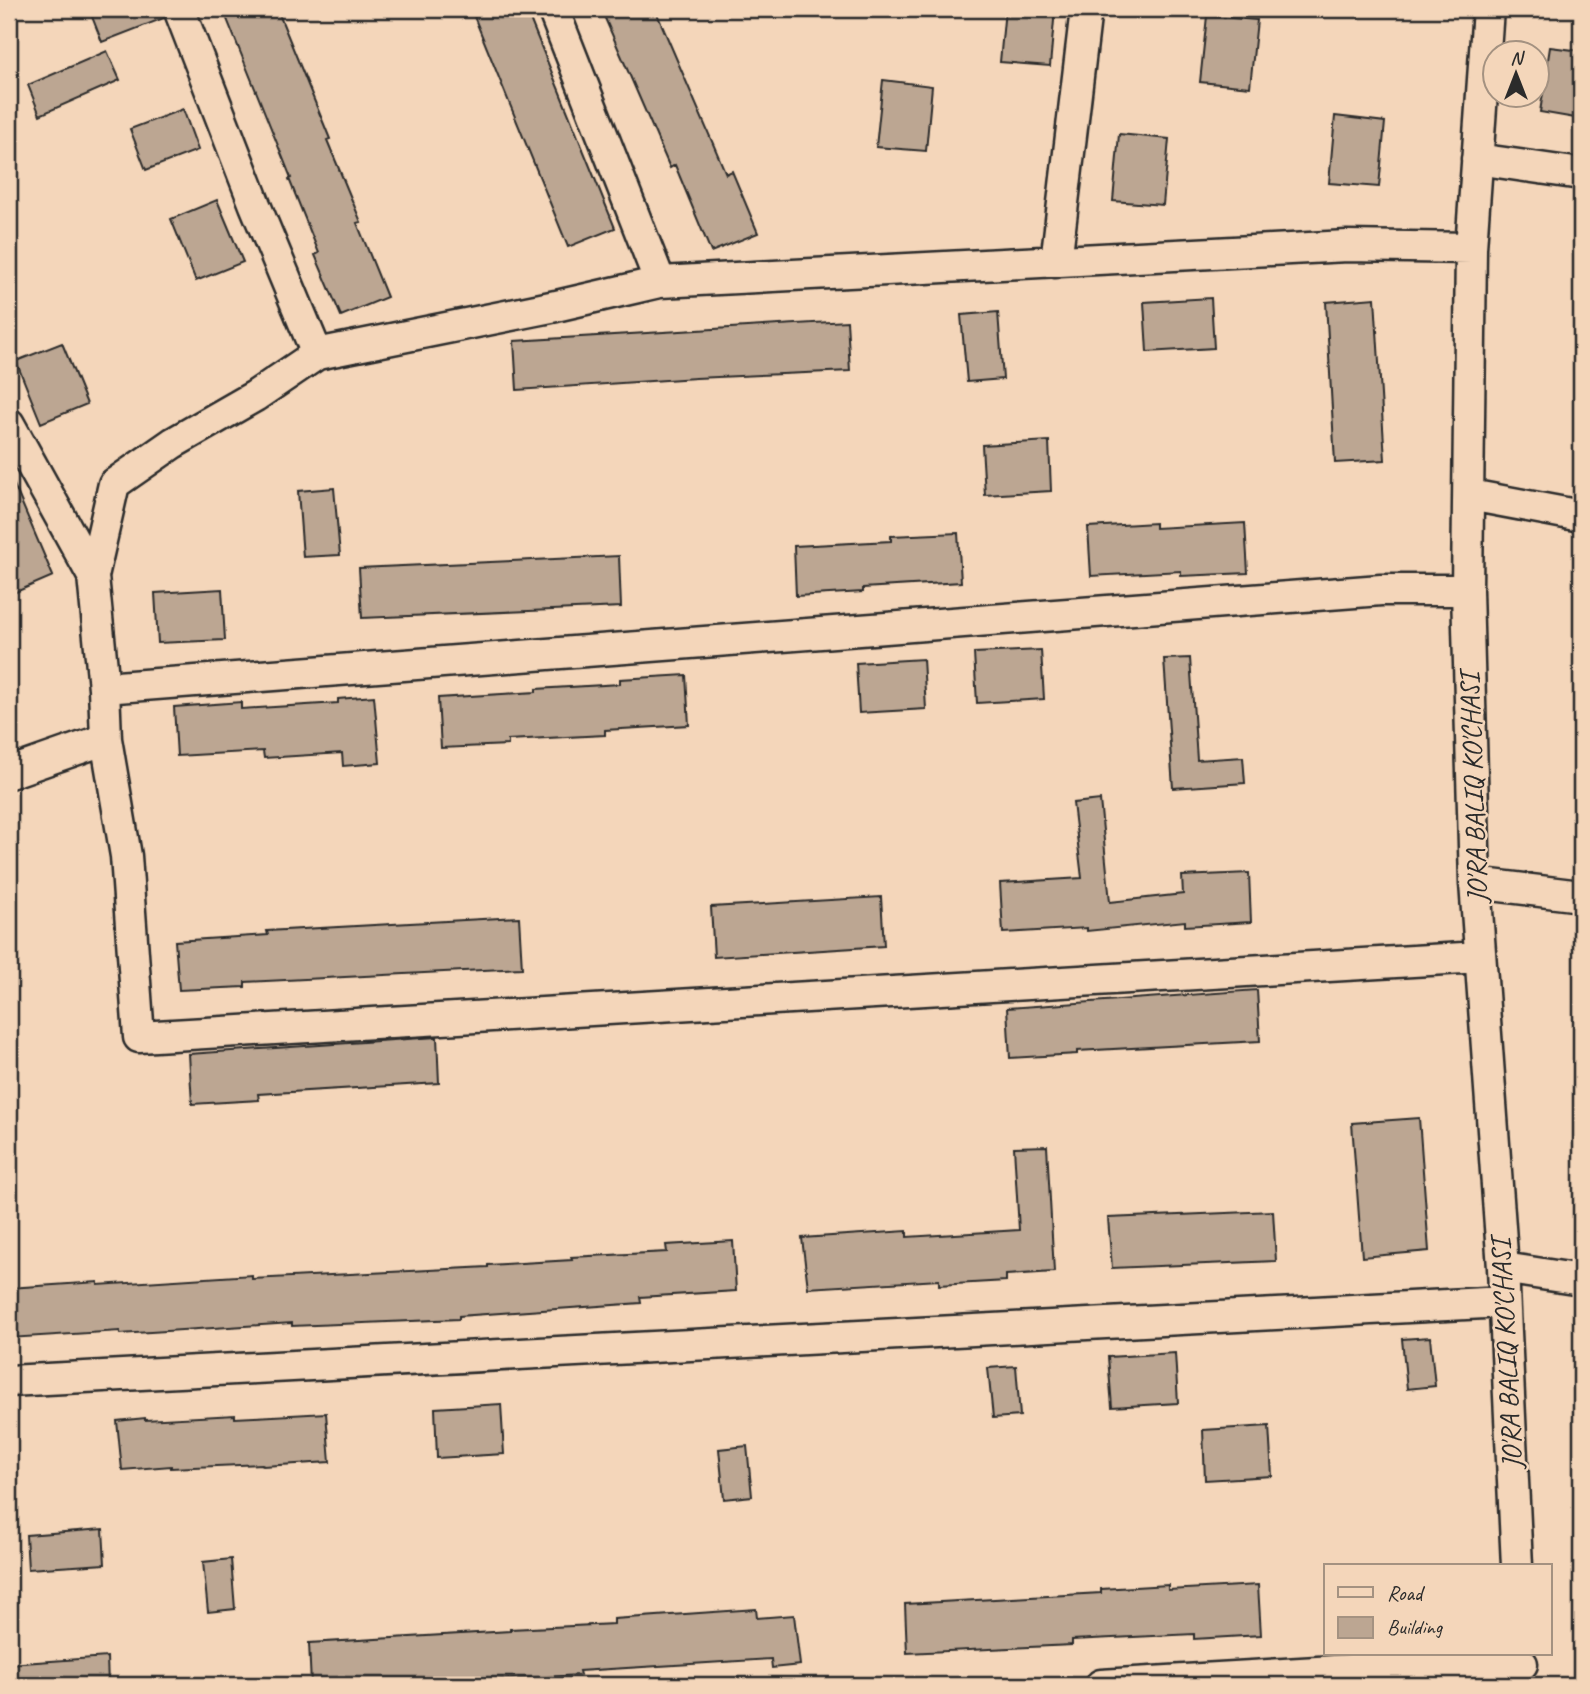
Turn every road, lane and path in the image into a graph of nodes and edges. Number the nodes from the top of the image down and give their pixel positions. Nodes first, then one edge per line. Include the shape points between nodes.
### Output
1 (179, 9) edge
2 (553, 9) edge
3 (1086, 9) edge
4 (1488, 9) edge
5 (1476, 159) junction
6 (1581, 174) edge
7 (1471, 248) junction
8 (1056, 262) junction
9 (660, 282) junction
10 (317, 354) junction
11 (9, 424) edge
12 (1470, 495) junction
13 (1581, 516) edge
14 (93, 576) junction
15 (1467, 590) junction
16 (104, 688) junction
17 (106, 740) junction
18 (9, 773) edge
19 (1475, 883) junction
20 (1581, 896) edge
21 (1480, 957) junction
22 (1503, 1268) junction
23 (1581, 1280) edge
24 (1504, 1302) junction
25 (9, 1381) edge
26 (1517, 1564) edge
27 (1522, 1668) edge
28 (1101, 1685) edge

1 - 10 street
2 - 9 street
3 - 8 street
4 - 5 street, JO'RA BALIQ KO'CHASI
5 - 6 street
5 - 7 street, JO'RA BALIQ KO'CHASI
7 - 8 street via 1347,246
7 - 12 street, JO'RA BALIQ KO'CHASI
8 - 9 street
9 - 10 street
10 - 14 street via 114,484
11 - 14 street
12 - 13 street
12 - 15 street, JO'RA BALIQ KO'CHASI
14 - 16 street
15 - 16 street via 1381,590
15 - 19 street, JO'RA BALIQ KO'CHASI
16 - 17 street
17 - 18 street
17 - 21 street via 126,856 139,1037
19 - 20 street
19 - 21 street, JO'RA BALIQ KO'CHASI
21 - 22 street, JO'RA BALIQ KO'CHASI
22 - 23 street
22 - 24 street, JO'RA BALIQ KO'CHASI
24 - 25 street
24 - 26 street, JO'RA BALIQ KO'CHASI
27 - 28 street via 1351,1670

